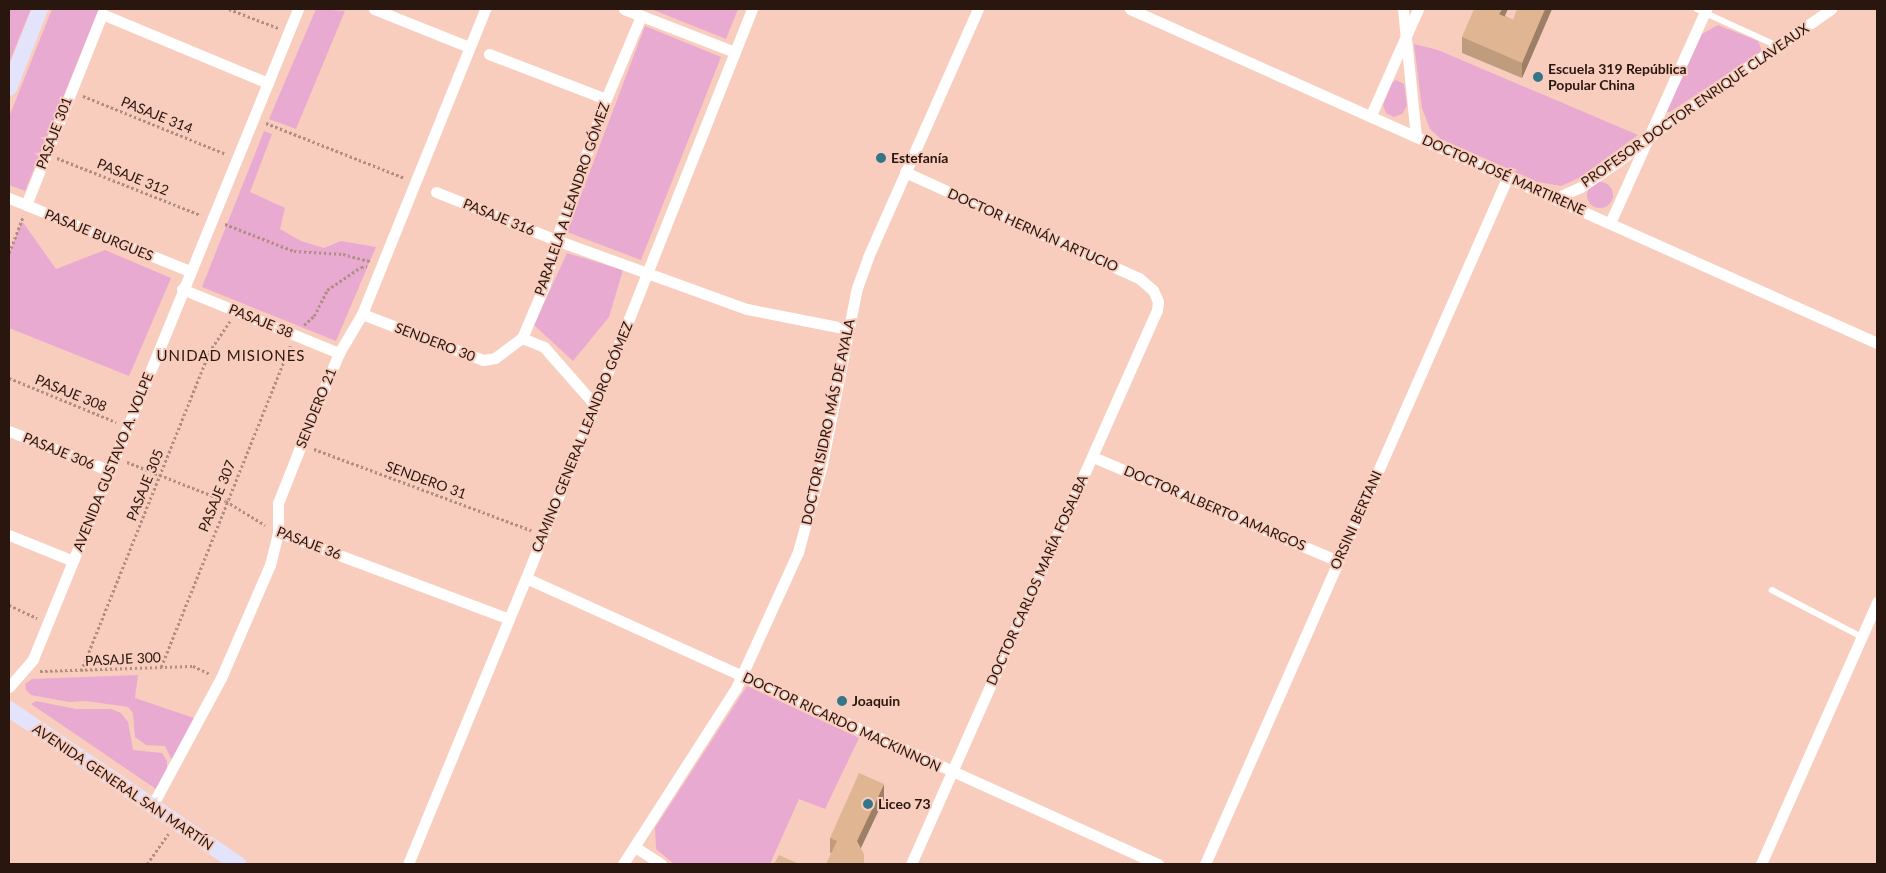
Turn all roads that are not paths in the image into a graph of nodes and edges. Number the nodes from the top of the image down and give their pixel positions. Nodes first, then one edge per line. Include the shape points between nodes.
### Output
1 (40, 9) edge
2 (298, 9) edge
3 (374, 9) edge
4 (485, 9) edge
5 (624, 9) edge
6 (752, 9) edge
7 (978, 9) edge
8 (1130, 9) edge
9 (1403, 9) edge
10 (1418, 9) edge
11 (1831, 9) edge
12 (1703, 10) edge
13 (641, 16) junction
14 (1406, 35) junction
15 (1778, 46) junction
16 (469, 47) junction
17 (735, 52) junction
18 (489, 54) dead end
19 (268, 83) junction
20 (9, 88) edge
21 (606, 99) junction
22 (1370, 115) junction
23 (1416, 136) junction
24 (1648, 138) junction
25 (905, 172) junction
26 (1508, 176) junction
27 (436, 192) dead end
28 (9, 198) edge
29 (1556, 198) junction
30 (26, 205) junction
31 (1610, 223) junction
32 (556, 240) junction
33 (190, 271) junction
34 (648, 271) junction
35 (182, 289) junction
36 (1156, 295) joint
37 (362, 314) junction
38 (848, 329) junction
39 (522, 338) junction
40 (1877, 343) edge
41 (508, 350) joint
42 (339, 353) junction
43 (595, 405) junction
44 (9, 431) edge
45 (1093, 457) junction
46 (108, 470) junction
47 (278, 532) junction
48 (9, 535) edge
49 (73, 561) junction
50 (1338, 561) junction
51 (526, 578) junction
52 (1772, 590) dead end
53 (1877, 602) edge
54 (509, 619) junction
55 (1862, 638) junction
56 (743, 675) junction
57 (9, 687) edge
58 (9, 709) edge
59 (952, 772) junction
60 (152, 806) junction
61 (635, 848) junction
62 (238, 864) edge
63 (408, 864) edge
64 (623, 864) edge
65 (661, 864) edge
66 (911, 864) edge
67 (1158, 864) edge
68 (1205, 864) edge
69 (1760, 864) edge

1 - 20 main road
2 - 19 street, AVENIDA GUSTAVO A. VOLPE
3 - 16 street
4 - 16 street, SENDERO 21
5 - 13 street
6 - 17 street, CAMINO GENERAL LEANDRO GÓMEZ
7 - 25 street, DOCTOR ISIDRO MÁS DE AYALA
8 - 22 street, DOCTOR JOSÉ MARTIRENE
9 - 14 street
10 - 14 street
11 - 15 street, PROFESOR DOCTOR ENRIQUE CLAVEAUX
12 - 15 lane
12 - 24 street
13 - 17 street
13 - 21 street, PARALELA A LEANDRO GÓMEZ
14 - 22 street
14 - 23 street
15 - 24 street, PROFESOR DOCTOR ENRIQUE CLAVEAUX
16 - 37 street, SENDERO 21
17 - 34 street, CAMINO GENERAL LEANDRO GÓMEZ
18 - 21 street
19 - 30 street, PASAJE 301 via 102,14
19 - 33 street, AVENIDA GUSTAVO A. VOLPE
21 - 32 street, PARALELA A LEANDRO GÓMEZ
22 - 23 street, DOCTOR JOSÉ MARTIRENE
23 - 26 street, DOCTOR JOSÉ MARTIRENE
24 - 29 street, PROFESOR DOCTOR ENRIQUE CLAVEAUX via 1581,187
24 - 31 street
25 - 36 street, DOCTOR HERNÁN ARTUCIO via 1139,278
25 - 38 street, DOCTOR ISIDRO MÁS DE AYALA via 868,257
26 - 29 street, DOCTOR JOSÉ MARTIRENE
26 - 50 street, ORSINI BERTANI
27 - 32 street, PASAJE 316
28 - 30 street, PASAJE BURGUES
29 - 31 street, DOCTOR JOSÉ MARTIRENE
30 - 33 street, PASAJE BURGUES
31 - 40 street, DOCTOR JOSÉ MARTIRENE
32 - 34 street, PASAJE 316
32 - 39 street, PARALELA A LEANDRO GÓMEZ via 545,284
33 - 35 street, AVENIDA GUSTAVO A. VOLPE
34 - 38 street, PASAJE 316 via 747,309
34 - 43 street, CAMINO GENERAL LEANDRO GÓMEZ
35 - 42 street, PASAJE 38
35 - 46 street, AVENIDA GUSTAVO A. VOLPE
36 - 45 street, DOCTOR CARLOS MARÍA FOSALBA via 1157,310
37 - 41 street, SENDERO 30 via 483,360
37 - 42 street, SENDERO 21
38 - 56 street, DOCTOR ISIDRO MÁS DE AYALA via 806,531
39 - 41 street, PARALELA A LEANDRO GÓMEZ
39 - 43 street via 544,347
42 - 47 street, SENDERO 21 via 278,503
43 - 51 street, CAMINO GENERAL LEANDRO GÓMEZ
44 - 46 street, PASAJE 306
45 - 50 street, DOCTOR ALBERTO AMARGOS
45 - 59 street, DOCTOR CARLOS MARÍA FOSALBA
46 - 49 street, AVENIDA GUSTAVO A. VOLPE
47 - 54 street, PASAJE 36
47 - 60 street, SENDERO 21 via 270,565 221,678
48 - 49 street
49 - 57 street, AVENIDA GUSTAVO A. VOLPE via 33,659
50 - 68 street, ORSINI BERTANI
51 - 54 street, CAMINO GENERAL LEANDRO GÓMEZ
51 - 56 street, DOCTOR RICARDO MACKINNON
52 - 55 lane
53 - 55 street
54 - 63 street, CAMINO GENERAL LEANDRO GÓMEZ
55 - 69 street
56 - 59 street, DOCTOR RICARDO MACKINNON
56 - 61 street, DOCTOR ISIDRO MÁS DE AYALA
58 - 60 main road, AVENIDA GENERAL SAN MARTÍN
59 - 66 street, DOCTOR CARLOS MARÍA FOSALBA
59 - 67 street, DOCTOR RICARDO MACKINNON
60 - 62 main road, AVENIDA GENERAL SAN MARTÍN
61 - 64 street, DOCTOR ISIDRO MÁS DE AYALA
61 - 65 street

